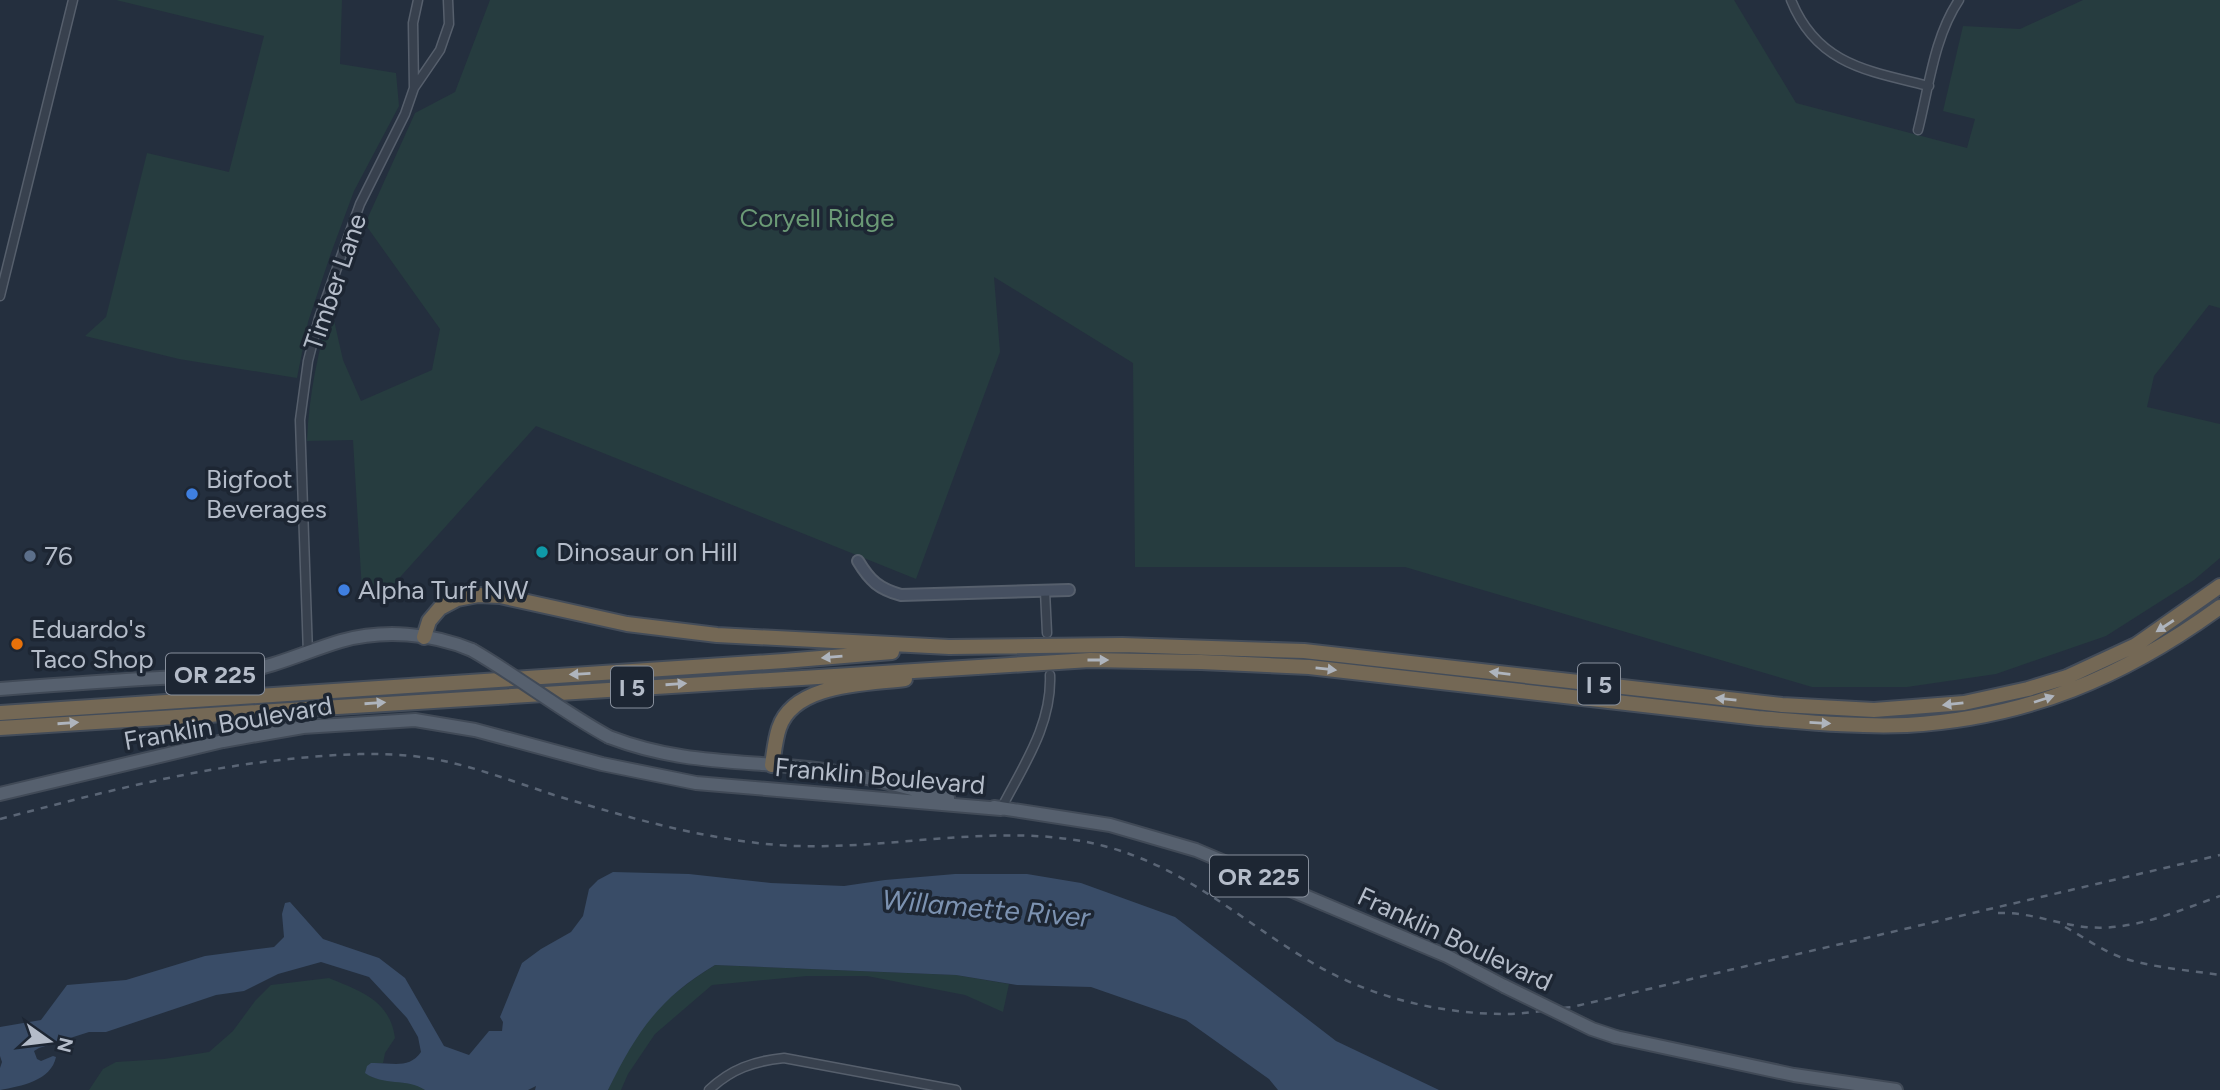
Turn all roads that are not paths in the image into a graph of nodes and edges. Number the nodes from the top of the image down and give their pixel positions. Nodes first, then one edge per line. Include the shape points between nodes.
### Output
1 (73, 0) edge
2 (418, 0) edge
3 (448, 0) edge
4 (1791, 0) edge
5 (1959, 0) edge
6 (1929, 86) junction
7 (414, 88) junction
8 (1918, 130) dead end
9 (0, 296) edge
10 (858, 561) dead end
11 (2220, 586) edge
12 (1069, 590) dead end
13 (1045, 591) junction
14 (2220, 607) edge
15 (1047, 633) dead end
16 (424, 637) junction
17 (949, 647) junction
18 (309, 654) junction
19 (1030, 663) junction
20 (1050, 676) dead end
21 (0, 689) edge
22 (0, 713) edge
23 (0, 728) edge
24 (772, 765) junction
25 (754, 789) junction
26 (0, 794) edge
27 (1001, 809) junction
28 (709, 1090) edge
29 (956, 1090) edge
30 (1896, 1090) edge

1 - 9 street
2 - 7 street, Timber Lane via 413,23
3 - 7 street, Timber Lane via 449,24 440,50
4 - 6 street via 1818,43 1832,55 1863,70
5 - 6 street via 1946,24
6 - 8 street
7 - 18 street, Timber Lane via 360,204 318,318 308,360 300,420
10 - 13 street via 869,579 883,590 901,595
11 -> 17 highway, I 5 via 2136,645 2067,677 1964,704 1906,709 1782,705 1304,651 1147,645
12 - 13 street
13 - 15 street
19 -> 14 highway, I 5 via 1090,660 1309,667 1772,719 1906,725 1996,713 2077,689 2152,653
16 - 17 highway via 440,608 457,598 478,595 627,624 717,635
16 - 18 main road, OR 225 via 368,636
16 - 24 main road, OR 225, bridge via 471,650 609,737 701,761
17 -> 22 highway, I 5
18 - 21 main road, OR 225 via 241,672
23 -> 19 highway, I 5
19 - 24 highway via 815,694 788,712 779,726
20 - 27 street, Franklin Boulevard via 1046,719
24 - 25 main road, Franklin Boulevard via 766,783
24 - 27 main road, Franklin Boulevard / OR 225 via 845,773
25 - 26 main road, Franklin Boulevard via 602,764 475,730 415,720 290,729
25 - 27 main road, Franklin Boulevard
27 - 30 main road, Franklin Boulevard / OR 225, bridge via 1111,825 1193,848 1447,956 1616,1037 1794,1075
28 - 29 street via 742,1067 783,1058

